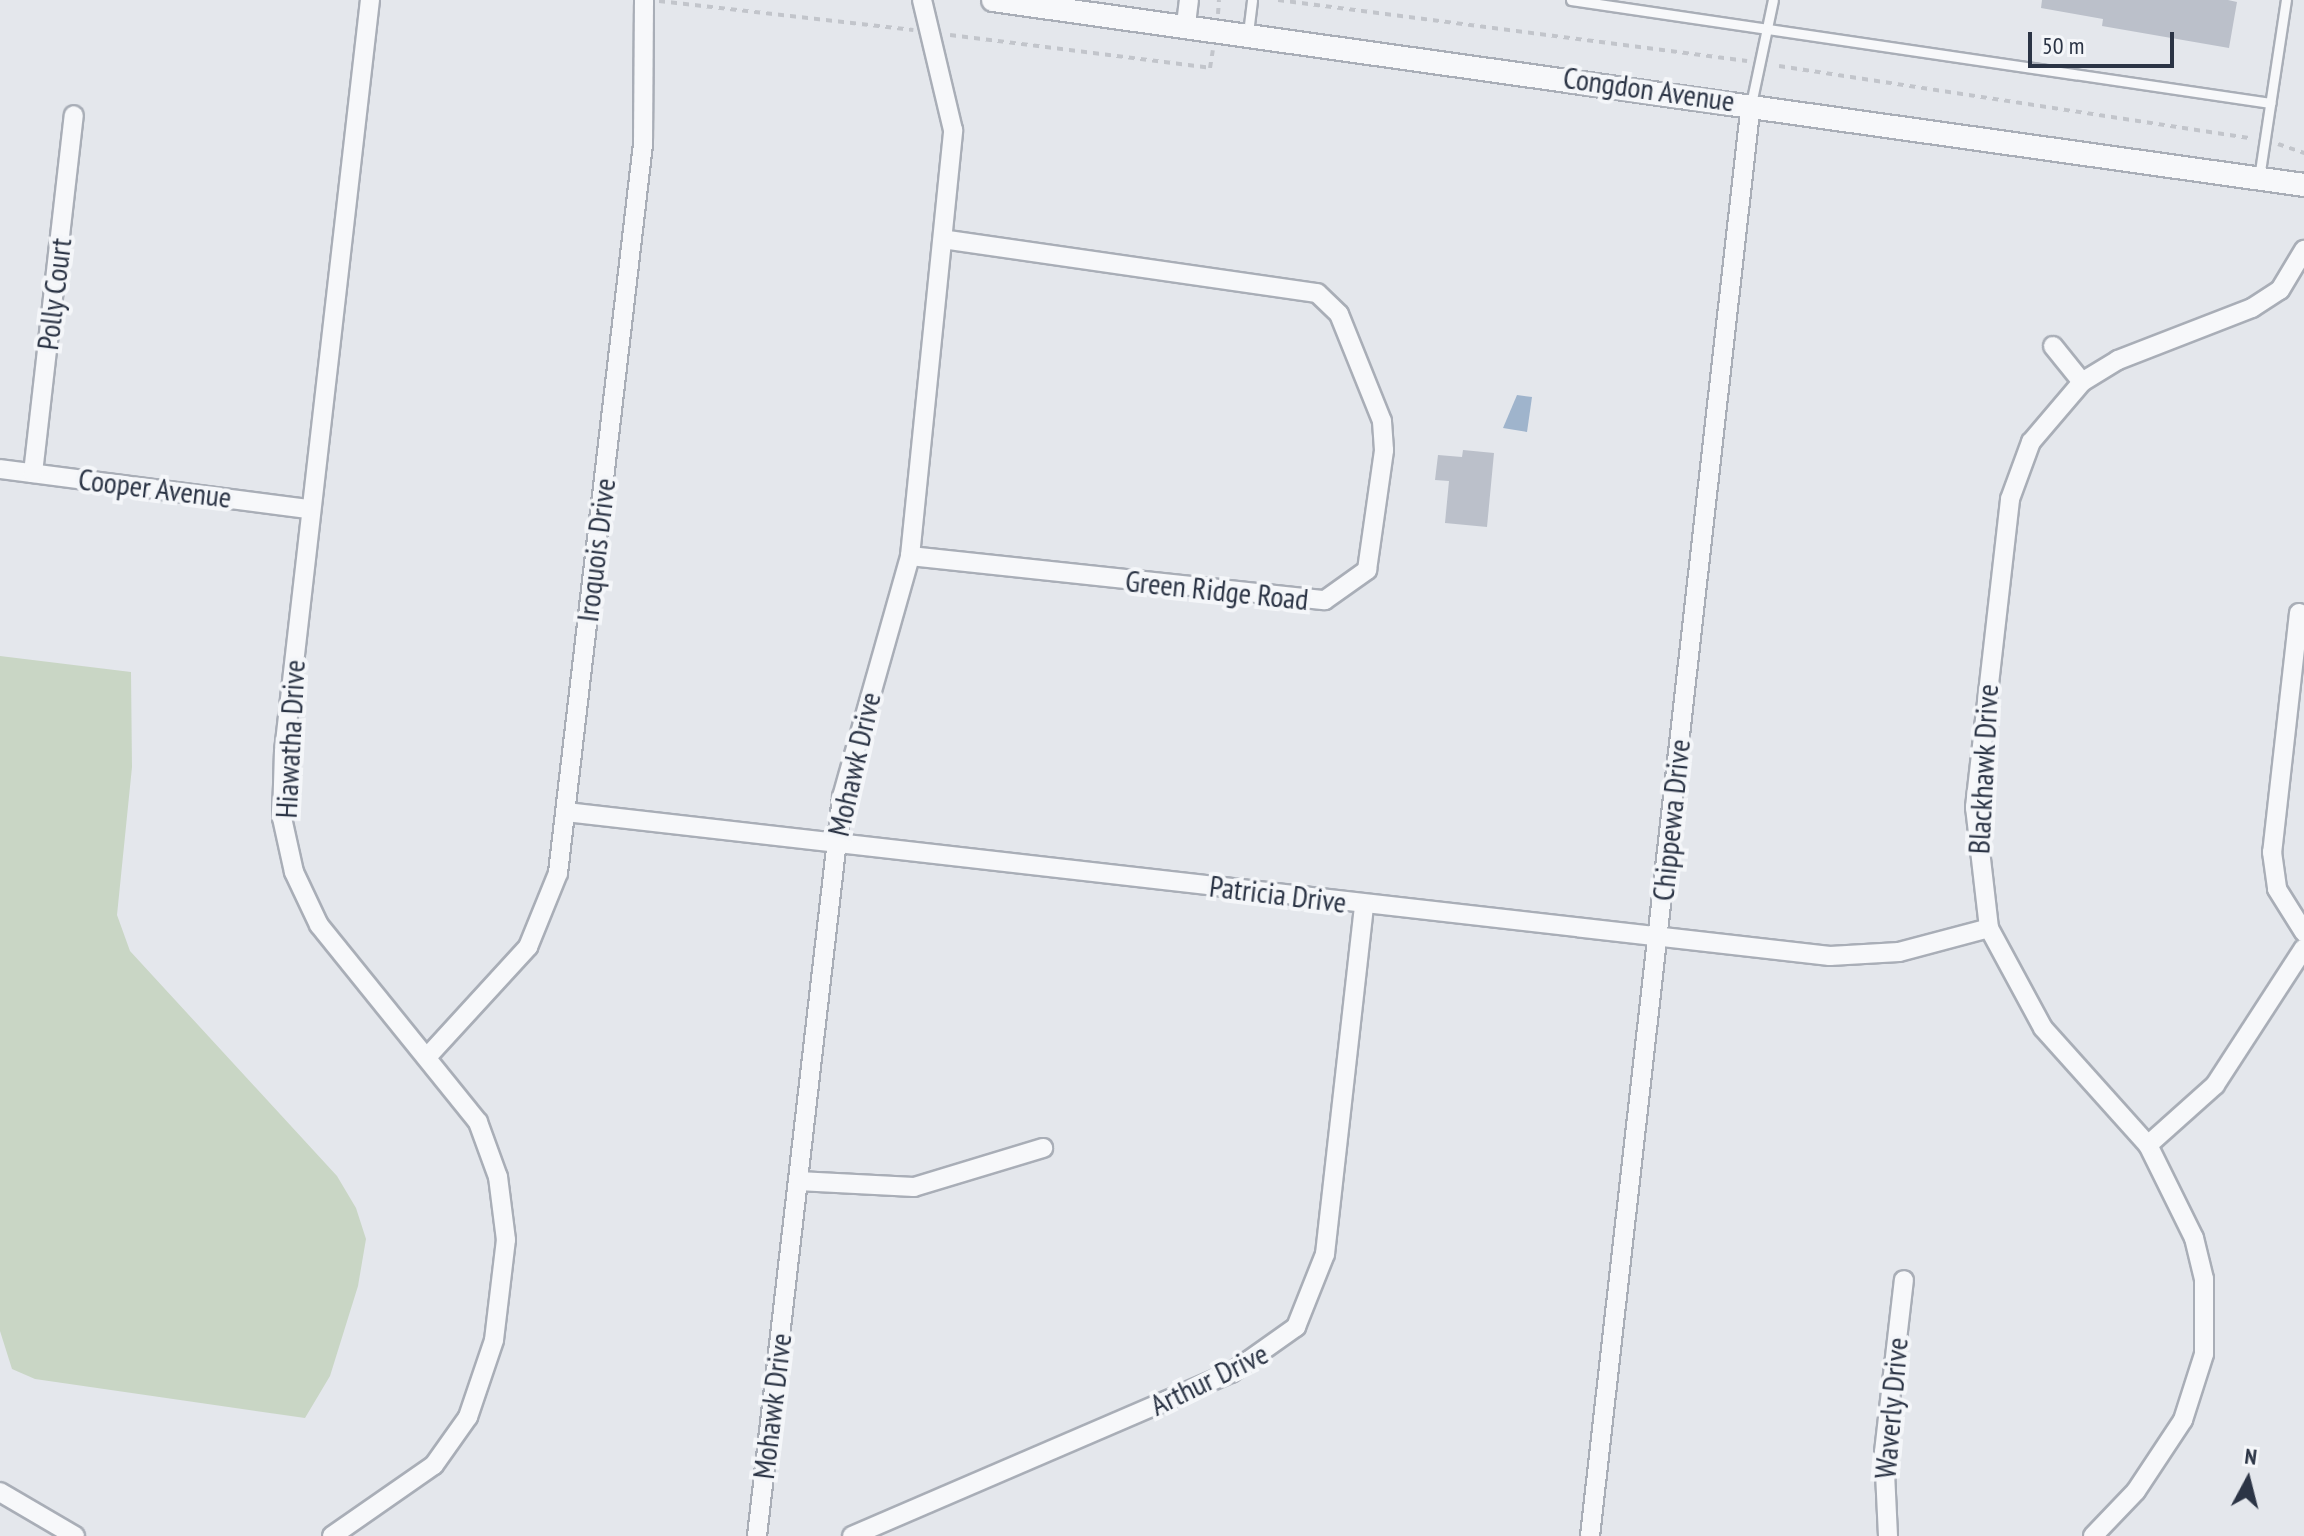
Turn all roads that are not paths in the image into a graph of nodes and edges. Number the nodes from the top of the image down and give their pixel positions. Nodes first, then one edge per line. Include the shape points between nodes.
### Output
1 (370, 0) edge
2 (644, 0) edge
3 (922, 0) edge
4 (993, 0) edge
5 (1189, 0) edge
6 (1252, 0) edge
7 (1571, 0) edge
8 (1773, 0) edge
9 (2286, 0) edge
10 (1186, 24) junction
11 (1770, 25) junction
12 (1248, 33) junction
13 (2270, 103) junction
14 (1751, 104) junction
15 (74, 115) dead end
16 (2259, 178) junction
17 (2304, 185) edge
18 (943, 239) junction
19 (2304, 250) edge
20 (2053, 346) dead end
21 (2082, 382) junction
22 (0, 469) edge
23 (33, 473) junction
24 (310, 509) junction
25 (910, 556) junction
26 (2299, 613) dead end
27 (566, 812) junction
28 (835, 844) junction
29 (1364, 904) junction
30 (1989, 928) junction
31 (2304, 932) edge
32 (1657, 939) junction
33 (2304, 948) edge
34 (429, 1055) junction
35 (2148, 1145) junction
36 (1043, 1148) dead end
37 (798, 1181) junction
38 (1904, 1280) dead end
39 (0, 1492) edge
40 (75, 1536) edge
41 (332, 1536) edge
42 (757, 1536) edge
43 (852, 1536) edge
44 (1590, 1536) edge
45 (1888, 1536) edge
46 (2093, 1536) edge

1 - 24 street, Hiawatha Drive
2 - 27 street, Iroquois Drive via 643,144
3 - 18 street, Mohawk Drive via 953,115
4 - 10 street, Congdon Avenue
5 - 10 street
6 - 12 lane
7 - 11 lane
8 - 11 lane
9 - 13 lane
10 - 12 street, Congdon Avenue
11 - 13 lane
11 - 14 lane
12 - 14 street, Congdon Avenue
13 - 16 lane
14 - 16 street, Congdon Avenue
14 - 32 street, Chippewa Drive
15 - 23 street, Polly Court
16 - 17 street, Congdon Avenue
18 - 25 street, Mohawk Drive
18 - 25 street, Green Ridge Road via 1317,293 1339,314 1382,421 1384,450 1367,570 1325,600
19 - 21 street, Blackhawk Drive via 2280,290 2252,308 2118,360
20 - 21 street
21 - 30 street, Blackhawk Drive via 2031,442 2010,499 1975,807
22 - 23 street, Cooper Avenue
23 - 24 street, Cooper Avenue
24 - 34 street, Hiawatha Drive via 281,781 288,850 327,936
25 - 28 street, Mohawk Drive via 848,769
26 - 31 street via 2272,852 2277,889
27 - 28 street, Patricia Drive
27 - 34 street, Iroquois Drive via 552,895 528,947
28 - 29 street, Patricia Drive
28 - 37 street, Mohawk Drive
29 - 32 street, Patricia Drive
29 - 43 street, Arthur Drive via 1325,1254 1296,1327 1231,1373
30 - 32 street, Patricia Drive via 1860,956
30 - 35 street, Blackhawk Drive via 2043,1028
32 - 44 street, Chippewa Drive
33 - 35 street via 2215,1085
34 - 41 street, Hiawatha Drive via 478,1122 498,1177 506,1240 494,1340 476,1402 439,1459
35 - 46 street, Blackhawk Drive via 2194,1238 2204,1279 2204,1354 2167,1448
36 - 37 street via 914,1187
37 - 42 street, Mohawk Drive
38 - 45 street, Waverly Drive via 1884,1452
39 - 40 street

